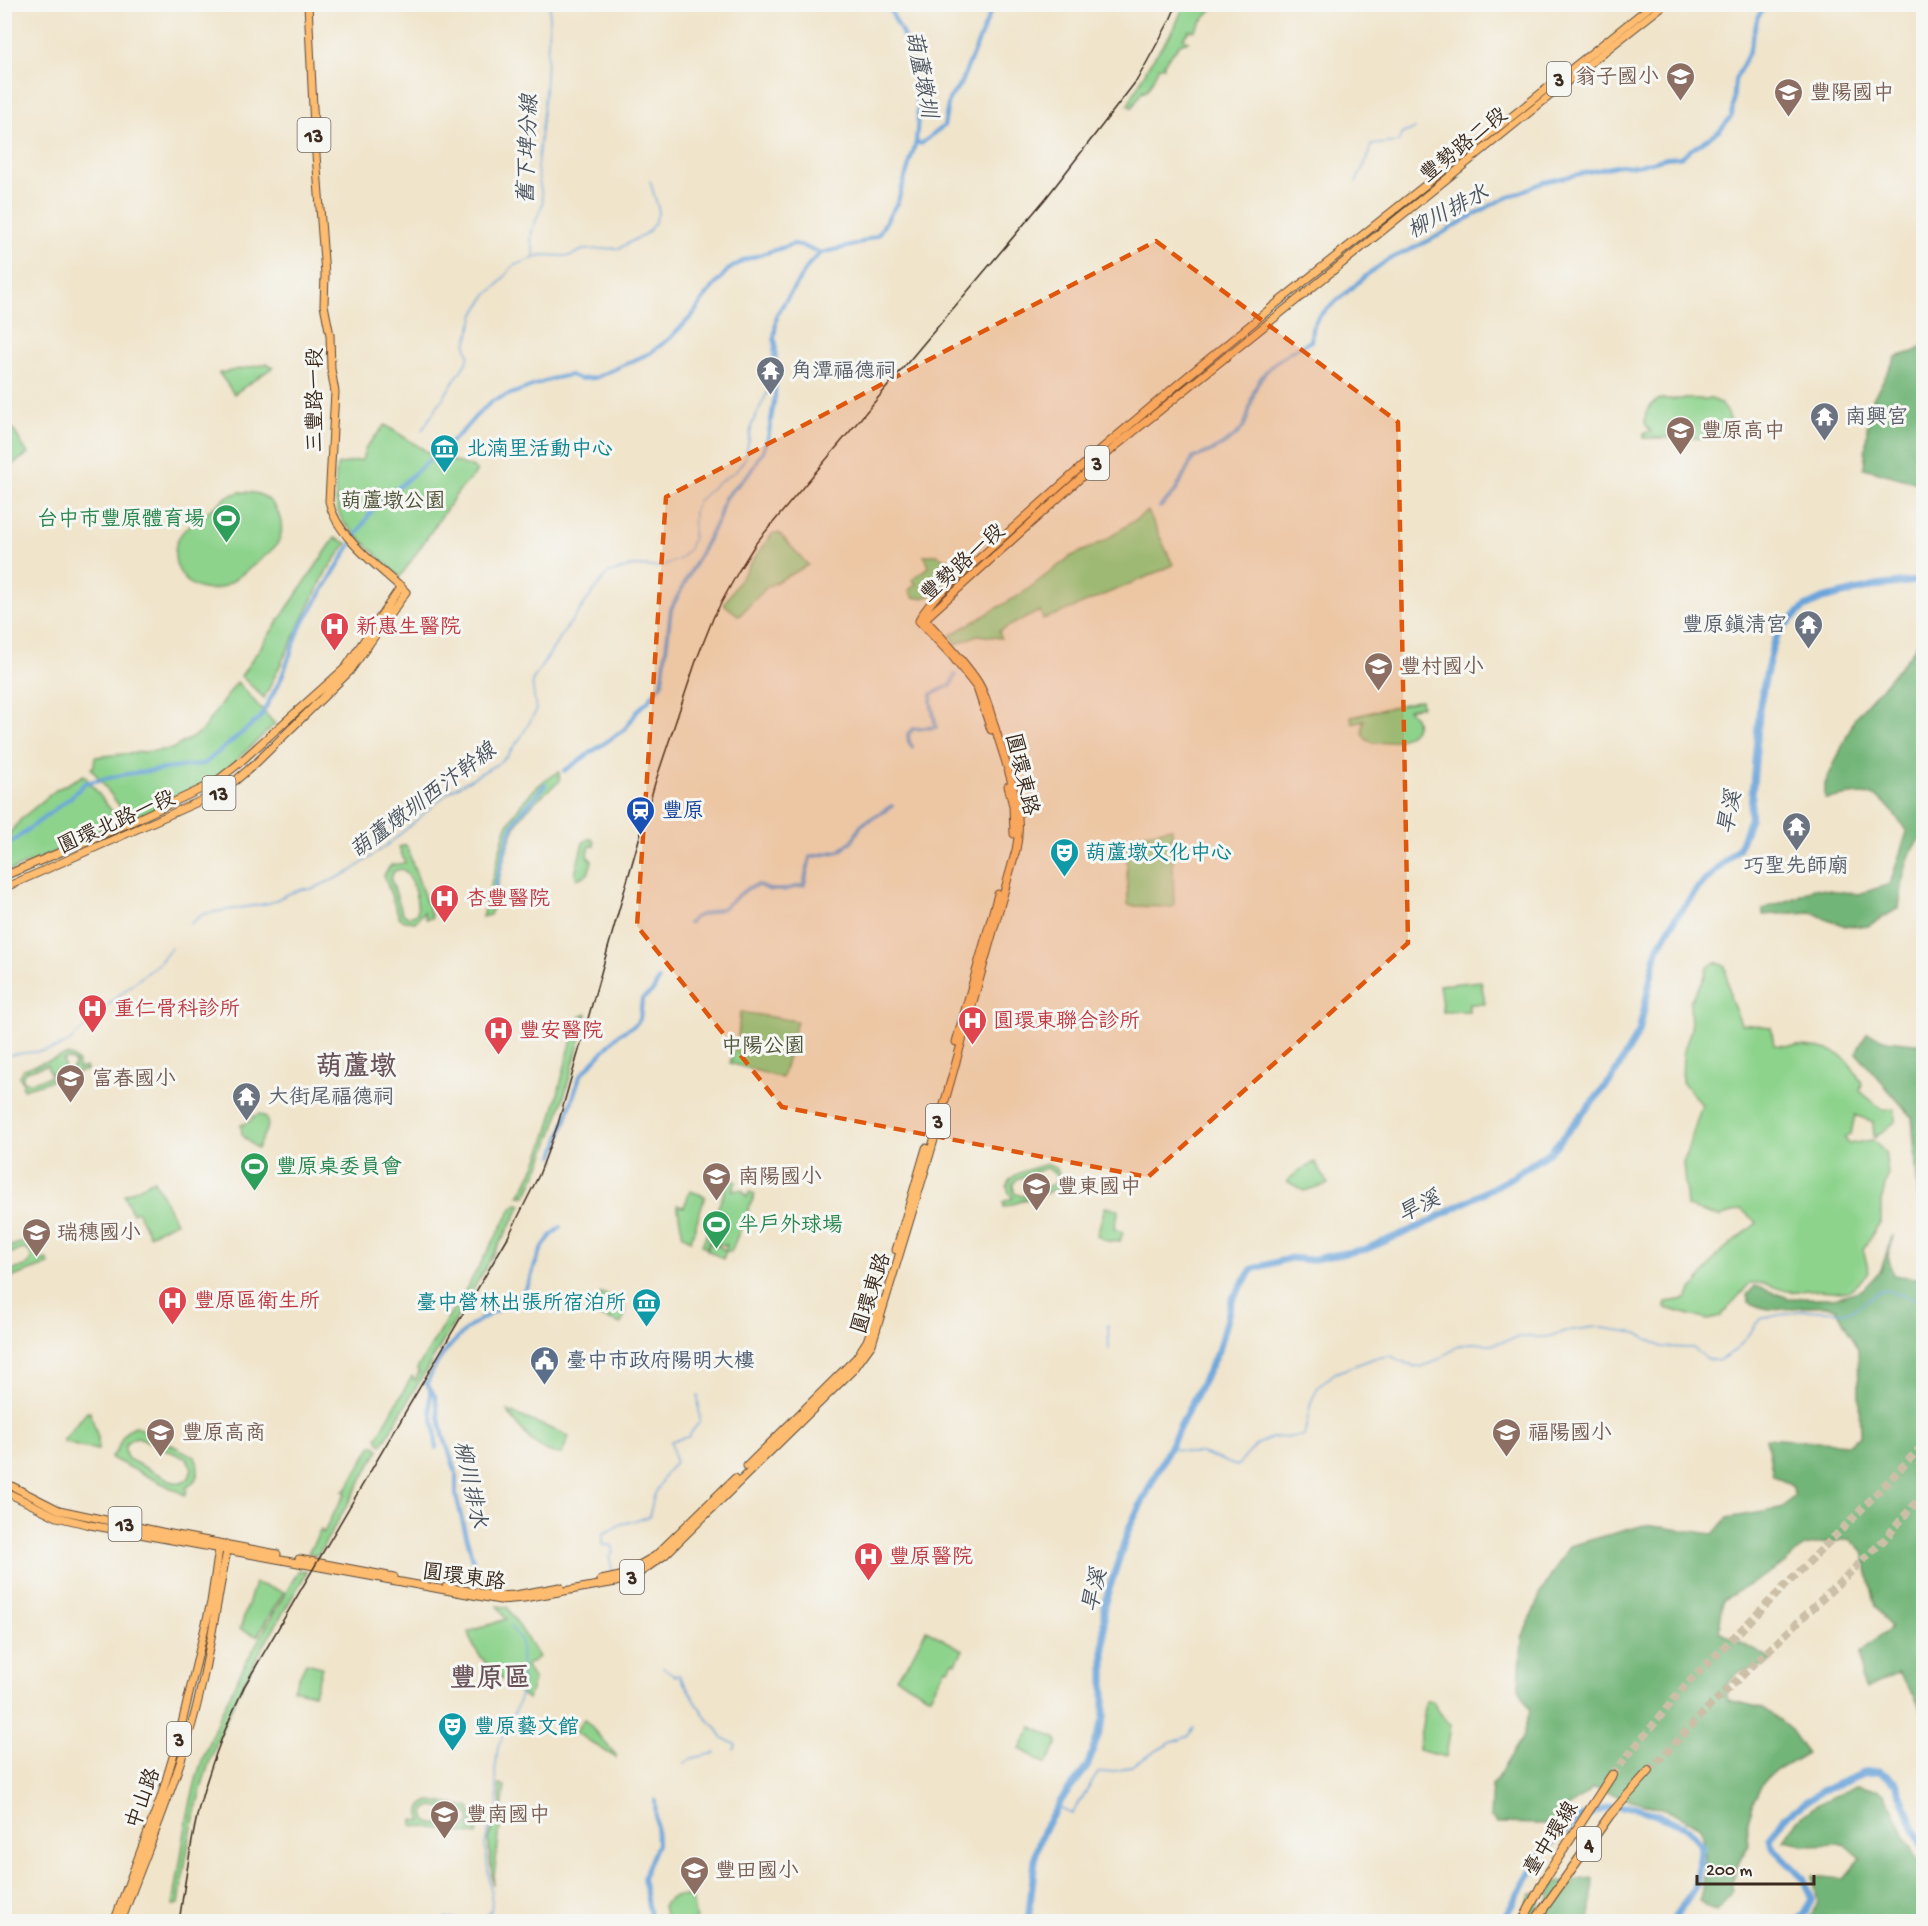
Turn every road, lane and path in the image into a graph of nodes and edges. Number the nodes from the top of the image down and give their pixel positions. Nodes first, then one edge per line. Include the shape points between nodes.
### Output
1 (308, 4) edge
2 (1653, 4) edge
3 (1665, 4) edge
4 (1276, 303) joint
5 (1284, 310) joint
6 (403, 589) junction
7 (922, 620) junction
8 (4, 876) edge
9 (4, 888) edge
10 (4, 1482) edge
11 (4, 1491) edge
12 (224, 1548) junction
13 (1649, 1771) tunnel mouth
14 (1612, 1775) tunnel mouth
15 (114, 1922) edge
16 (121, 1922) edge
17 (1522, 1922) edge
18 (1534, 1922) edge

1 - 6 main road, 三豐路一段 / 13 via 324,305 335,392 329,501 344,532
2 - 4 main road, 豐勢路二段 / 3
3 - 5 main road, 豐勢路二段 / 3
4 - 7 main road, 豐勢路一段 / 3 via 1100,450 934,598 921,615
5 - 7 main road, 豐勢路一段 / 3 via 1117,445
6 - 8 main road, 圓環北路一段 / 13 via 346,667 214,783
6 - 9 main road, 圓環北路一段 / 13 via 351,671 235,781 207,798
7 - 12 main road, 圓環東路 / 3 via 973,682 981,698 1011,799 1014,837 886,1286 867,1341 856,1358 662,1551 620,1576 497,1596
10 - 12 main road, 13 via 59,1509
11 - 12 main road, 13 via 57,1517
12 - 15 main road, 中山路 / 3 via 178,1740
12 - 16 main road, 中山路 / 3 via 206,1660 187,1743
13 - 18 highway, 臺中環線 / 4 via 1611,1815
14 - 17 highway, 臺中環線 / 4 via 1545,1878

